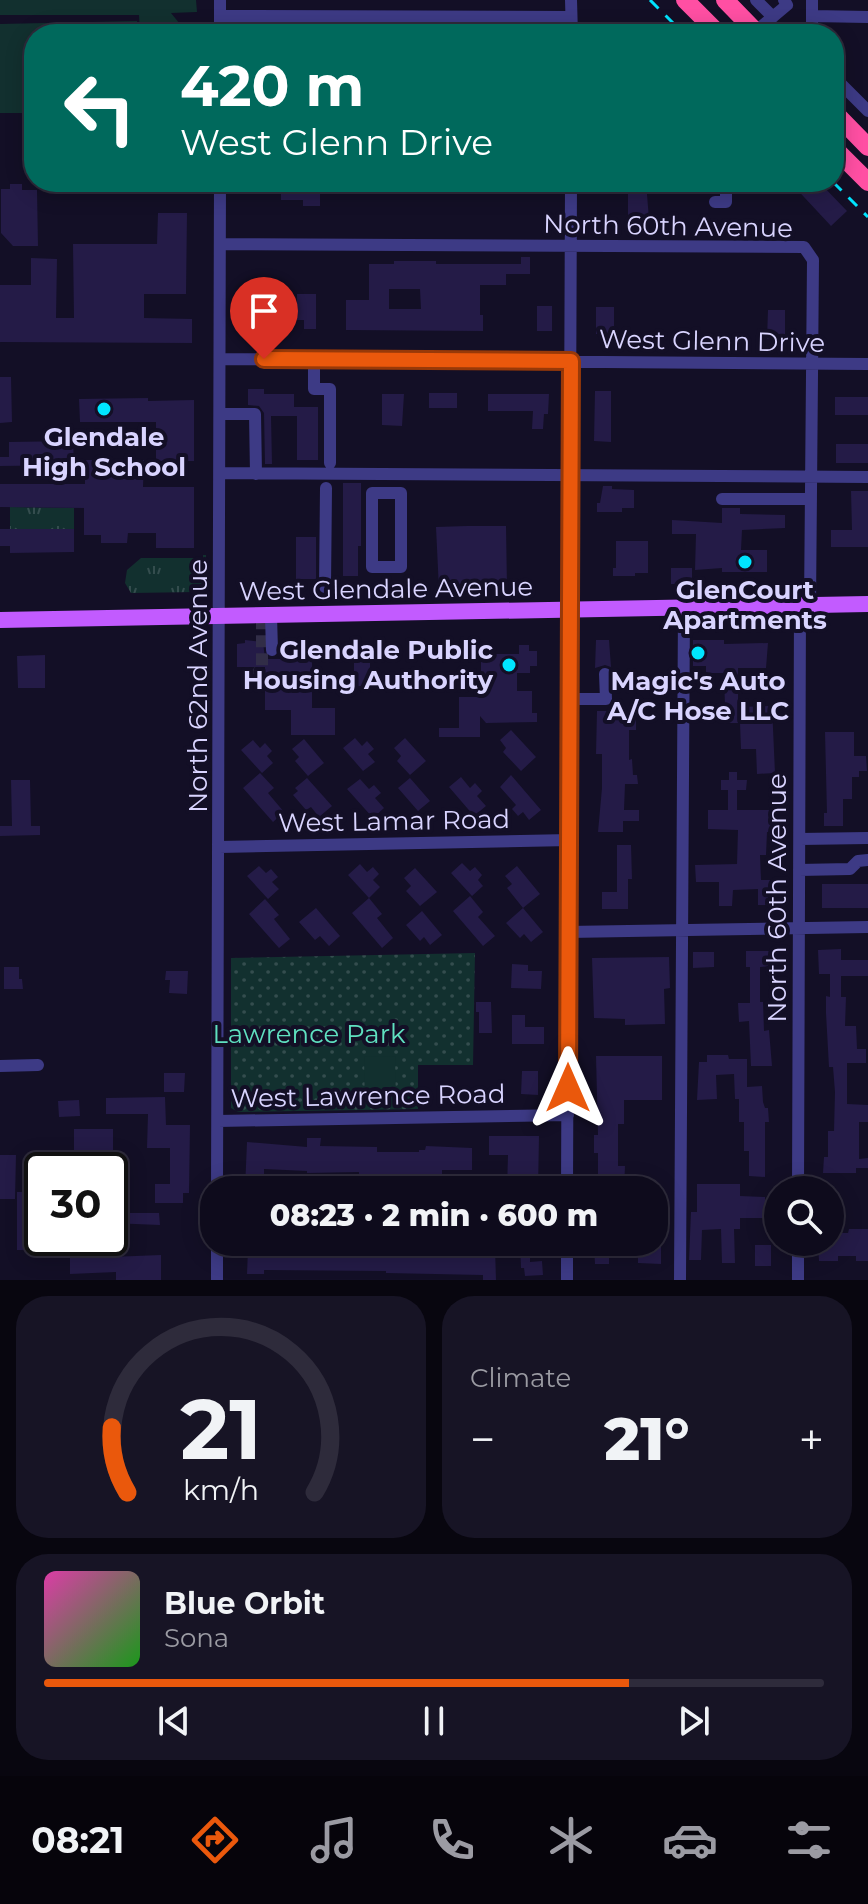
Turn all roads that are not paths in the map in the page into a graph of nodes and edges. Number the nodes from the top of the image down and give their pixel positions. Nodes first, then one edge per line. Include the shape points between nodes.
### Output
1 (220, 0) edge
2 (571, 0) edge
3 (685, 0) edge
4 (784, 0) edge
5 (812, 0) edge
6 (729, 1) edge
7 (759, 1) edge
8 (220, 16) junction
9 (812, 16) junction
10 (571, 17) junction
11 (773, 17) junction
12 (868, 17) edge
13 (220, 24) edge
14 (571, 24) edge
15 (709, 24) edge
16 (749, 24) edge
17 (766, 24) edge
18 (812, 24) edge
19 (844, 87) edge
20 (868, 111) edge
21 (844, 122) edge
22 (868, 147) edge
23 (844, 158) edge
24 (868, 182) edge
25 (220, 192) edge
26 (571, 192) edge
27 (726, 192) edge
28 (715, 202) dead end
29 (220, 244) junction
30 (571, 246) junction
31 (220, 359) junction
32 (314, 360) junction
33 (571, 361) junction
34 (812, 364) junction
35 (868, 364) edge
36 (220, 414) junction
37 (330, 463) dead end
38 (220, 473) junction
39 (256, 474) junction
40 (571, 475) junction
41 (811, 476) junction
42 (868, 477) edge
43 (326, 488) dead end
44 (372, 493) joint
45 (722, 499) dead end
46 (811, 499) junction
47 (325, 587) dead end
48 (868, 604) edge
49 (805, 606) junction
50 (684, 608) junction
51 (571, 610) junction
52 (220, 616) junction
53 (271, 616) junction
54 (0, 620) edge
55 (272, 650) dead end
56 (605, 674) dead end
57 (571, 699) junction
58 (868, 838) edge
59 (800, 839) junction
60 (570, 840) junction
61 (219, 847) junction
62 (868, 860) edge
63 (799, 870) junction
64 (868, 927) edge
65 (798, 928) junction
66 (682, 930) junction
67 (568, 932) junction
68 (38, 1065) dead end
69 (0, 1066) edge
70 (568, 1115) junction
71 (218, 1121) junction
72 (217, 1176) edge
73 (567, 1176) edge
74 (798, 1176) edge
75 (217, 1256) edge
76 (567, 1256) edge
77 (798, 1256) edge
78 (217, 1280) edge
79 (567, 1280) edge
80 (680, 1280) edge
81 (798, 1280) edge

1 - 8 street
2 - 10 street
3 - 15 highway
4 - 11 street via 787,5
5 - 9 street
6 - 16 highway
7 - 11 street
8 - 10 street
8 - 13 street
9 - 12 street
9 - 18 street
10 - 14 street
11 - 17 street
19 - 20 street
21 - 22 highway
23 - 24 highway
25 - 29 street, North 62nd Avenue
26 - 30 street
27 - 28 street via 726,202
29 - 30 street, North 60th Avenue
29 - 31 street, North 62nd Avenue
30 - 33 street
30 - 34 street, North 60th Avenue via 804,247 813,260
31 - 32 street, West Glenn Drive
31 - 36 street, North 62nd Avenue
32 - 33 street, West Glenn Drive
32 - 37 street via 314,389 330,389
33 - 34 street, West Glenn Drive
33 - 40 street
34 - 35 street, West Glenn Drive
34 - 41 street, North 60th Avenue
36 - 38 street, North 62nd Avenue
36 - 39 street via 255,414
38 - 39 street
38 - 52 street, North 62nd Avenue
39 - 40 street
40 - 41 street
40 - 51 street
41 - 42 street
41 - 46 street, North 60th Avenue
43 - 47 street
44 - 44 street via 372,567 401,567 401,493
45 - 46 street
46 - 49 street, North 60th Avenue
48 - 49 main road, West Glendale Avenue
49 - 50 main road, West Glendale Avenue
49 - 59 street, North 60th Avenue
50 - 51 main road, West Glendale Avenue
50 - 66 street
51 - 53 main road, West Glendale Avenue
51 - 57 street
52 - 53 main road, West Glendale Avenue
52 - 54 main road, West Glendale Avenue
52 - 61 street, North 62nd Avenue
53 - 55 street
56 - 57 street via 606,699
57 - 60 street
58 - 59 street
59 - 63 street, North 60th Avenue
60 - 61 street, West Lamar Road
60 - 67 street
61 - 71 street, North 62nd Avenue
62 - 63 street via 850,869
63 - 65 street, North 60th Avenue
64 - 65 street
65 - 66 street
65 - 74 street, North 60th Avenue
66 - 67 street
66 - 80 street
67 - 70 street
68 - 69 street
70 - 71 street, West Lawrence Road
70 - 73 street
71 - 72 street, North 62nd Avenue
75 - 78 street
76 - 79 street
77 - 81 street

